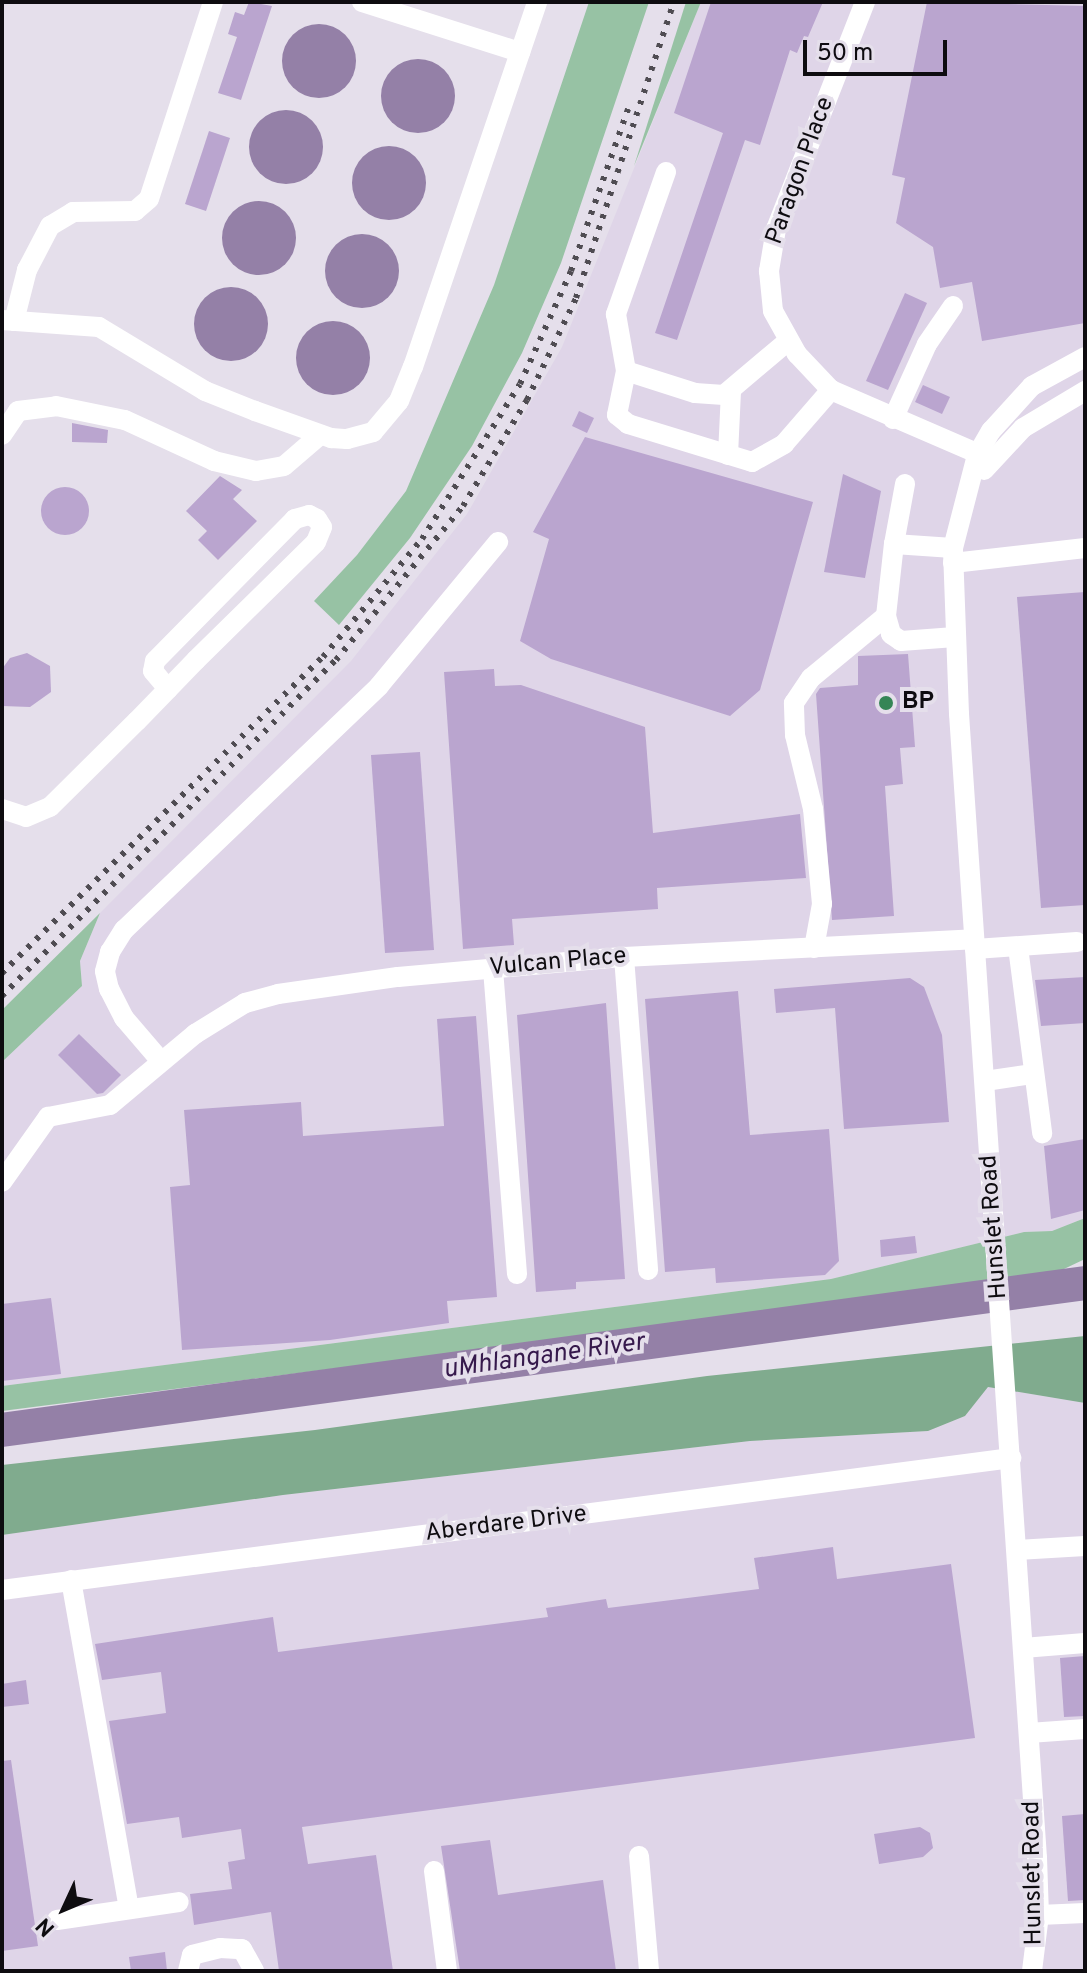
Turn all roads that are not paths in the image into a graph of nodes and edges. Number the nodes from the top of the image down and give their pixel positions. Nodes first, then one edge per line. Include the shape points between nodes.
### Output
1 (213, 2) edge
2 (362, 2) edge
3 (537, 2) edge
4 (865, 2) edge
5 (520, 52) junction
6 (666, 172) dead end
7 (953, 306) dead end
8 (8, 320) edge
9 (788, 341) junction
10 (1085, 357) edge
11 (626, 371) junction
12 (831, 390) junction
13 (731, 391) junction
14 (1085, 391) edge
15 (893, 419) junction
16 (2, 435) edge
17 (320, 435) junction
18 (728, 455) junction
19 (985, 458) junction
20 (905, 484) dead end
21 (498, 542) dead end
22 (894, 544) junction
23 (1085, 548) edge
24 (953, 555) junction
25 (886, 616) junction
26 (955, 637) junction
27 (168, 689) junction
28 (2, 809) edge
29 (1077, 942) dead end
30 (975, 944) junction
31 (1018, 947) junction
32 (814, 948) junction
33 (624, 957) junction
34 (493, 969) junction
35 (160, 1060) junction
36 (1033, 1074) junction
37 (985, 1081) junction
38 (1042, 1133) dead end
39 (2, 1182) edge
40 (648, 1270) dead end
41 (517, 1274) dead end
42 (1011, 1458) junction
43 (1085, 1546) edge
44 (1017, 1550) junction
45 (71, 1580) junction
46 (2, 1590) edge
47 (1085, 1643) edge
48 (1023, 1648) junction
49 (1085, 1729) edge
50 (1029, 1733) junction
51 (639, 1856) dead end
52 (434, 1871) dead end
53 (179, 1902) dead end
54 (129, 1909) junction
55 (1085, 1913) edge
56 (1039, 1915) junction
57 (57, 1920) dead end
58 (188, 1971) edge
59 (254, 1971) edge
60 (447, 1971) edge
61 (649, 1971) edge
62 (1032, 1971) edge

1 - 8 street via 149,199 135,211 73,212 50,226
2 - 5 street
3 - 5 street
4 - 9 street, Paragon Place via 774,240 769,271 773,311
5 - 17 street via 399,401 383,422 361,437
6 - 11 street via 616,314
7 - 15 street via 927,344
8 - 17 street via 99,327 205,391
9 - 12 street, Paragon Place
9 - 13 street
10 - 19 street, Hunslet Road via 1032,386 991,431
11 - 13 street via 695,393
11 - 18 street via 617,399 621,419
12 - 15 street, Paragon Place
12 - 18 street via 769,455 752,462
13 - 18 street
14 - 19 street via 1033,421
15 - 19 street, Paragon Place
16 - 17 street via 18,411 56,406 125,420 214,461 256,471 284,466
19 - 24 street, Hunslet Road via 970,484
20 - 22 street
21 - 35 street via 379,686 124,930 110,952 109,989 124,1018
22 - 24 street
22 - 25 street
23 - 24 street
24 - 26 street, Hunslet Road
25 - 26 street via 891,634 901,641
25 - 32 street via 811,678 794,703 792,720 813,809 822,904
26 - 30 street, Hunslet Road
27 - 27 street via 153,671 155,661 295,519 317,519 322,527 316,542
27 - 28 street via 50,807 26,817
29 - 31 street, Vulcan Place
30 - 31 street, Vulcan Place
30 - 32 street, Vulcan Place
30 - 37 street, Hunslet Road
31 - 36 street
32 - 33 street, Vulcan Place
33 - 34 street, Vulcan Place
33 - 40 street
34 - 35 street, Vulcan Place via 385,979 256,1000 218,1019
34 - 41 street
35 - 39 street, Vulcan Place via 110,1105 54,1114 42,1121
36 - 37 street
36 - 38 street
37 - 42 street, Hunslet Road
42 - 44 street, Hunslet Road
42 - 45 street, Aberdare Drive
43 - 44 street
44 - 48 street, Hunslet Road
45 - 46 street, Aberdare Drive
45 - 54 street
47 - 48 street
48 - 50 street, Hunslet Road
49 - 50 street
50 - 56 street, Hunslet Road
51 - 61 street
52 - 60 street
53 - 54 street
54 - 57 street
55 - 56 street
56 - 62 street, Hunslet Road
58 - 59 street via 192,1955 220,1948 242,1949

